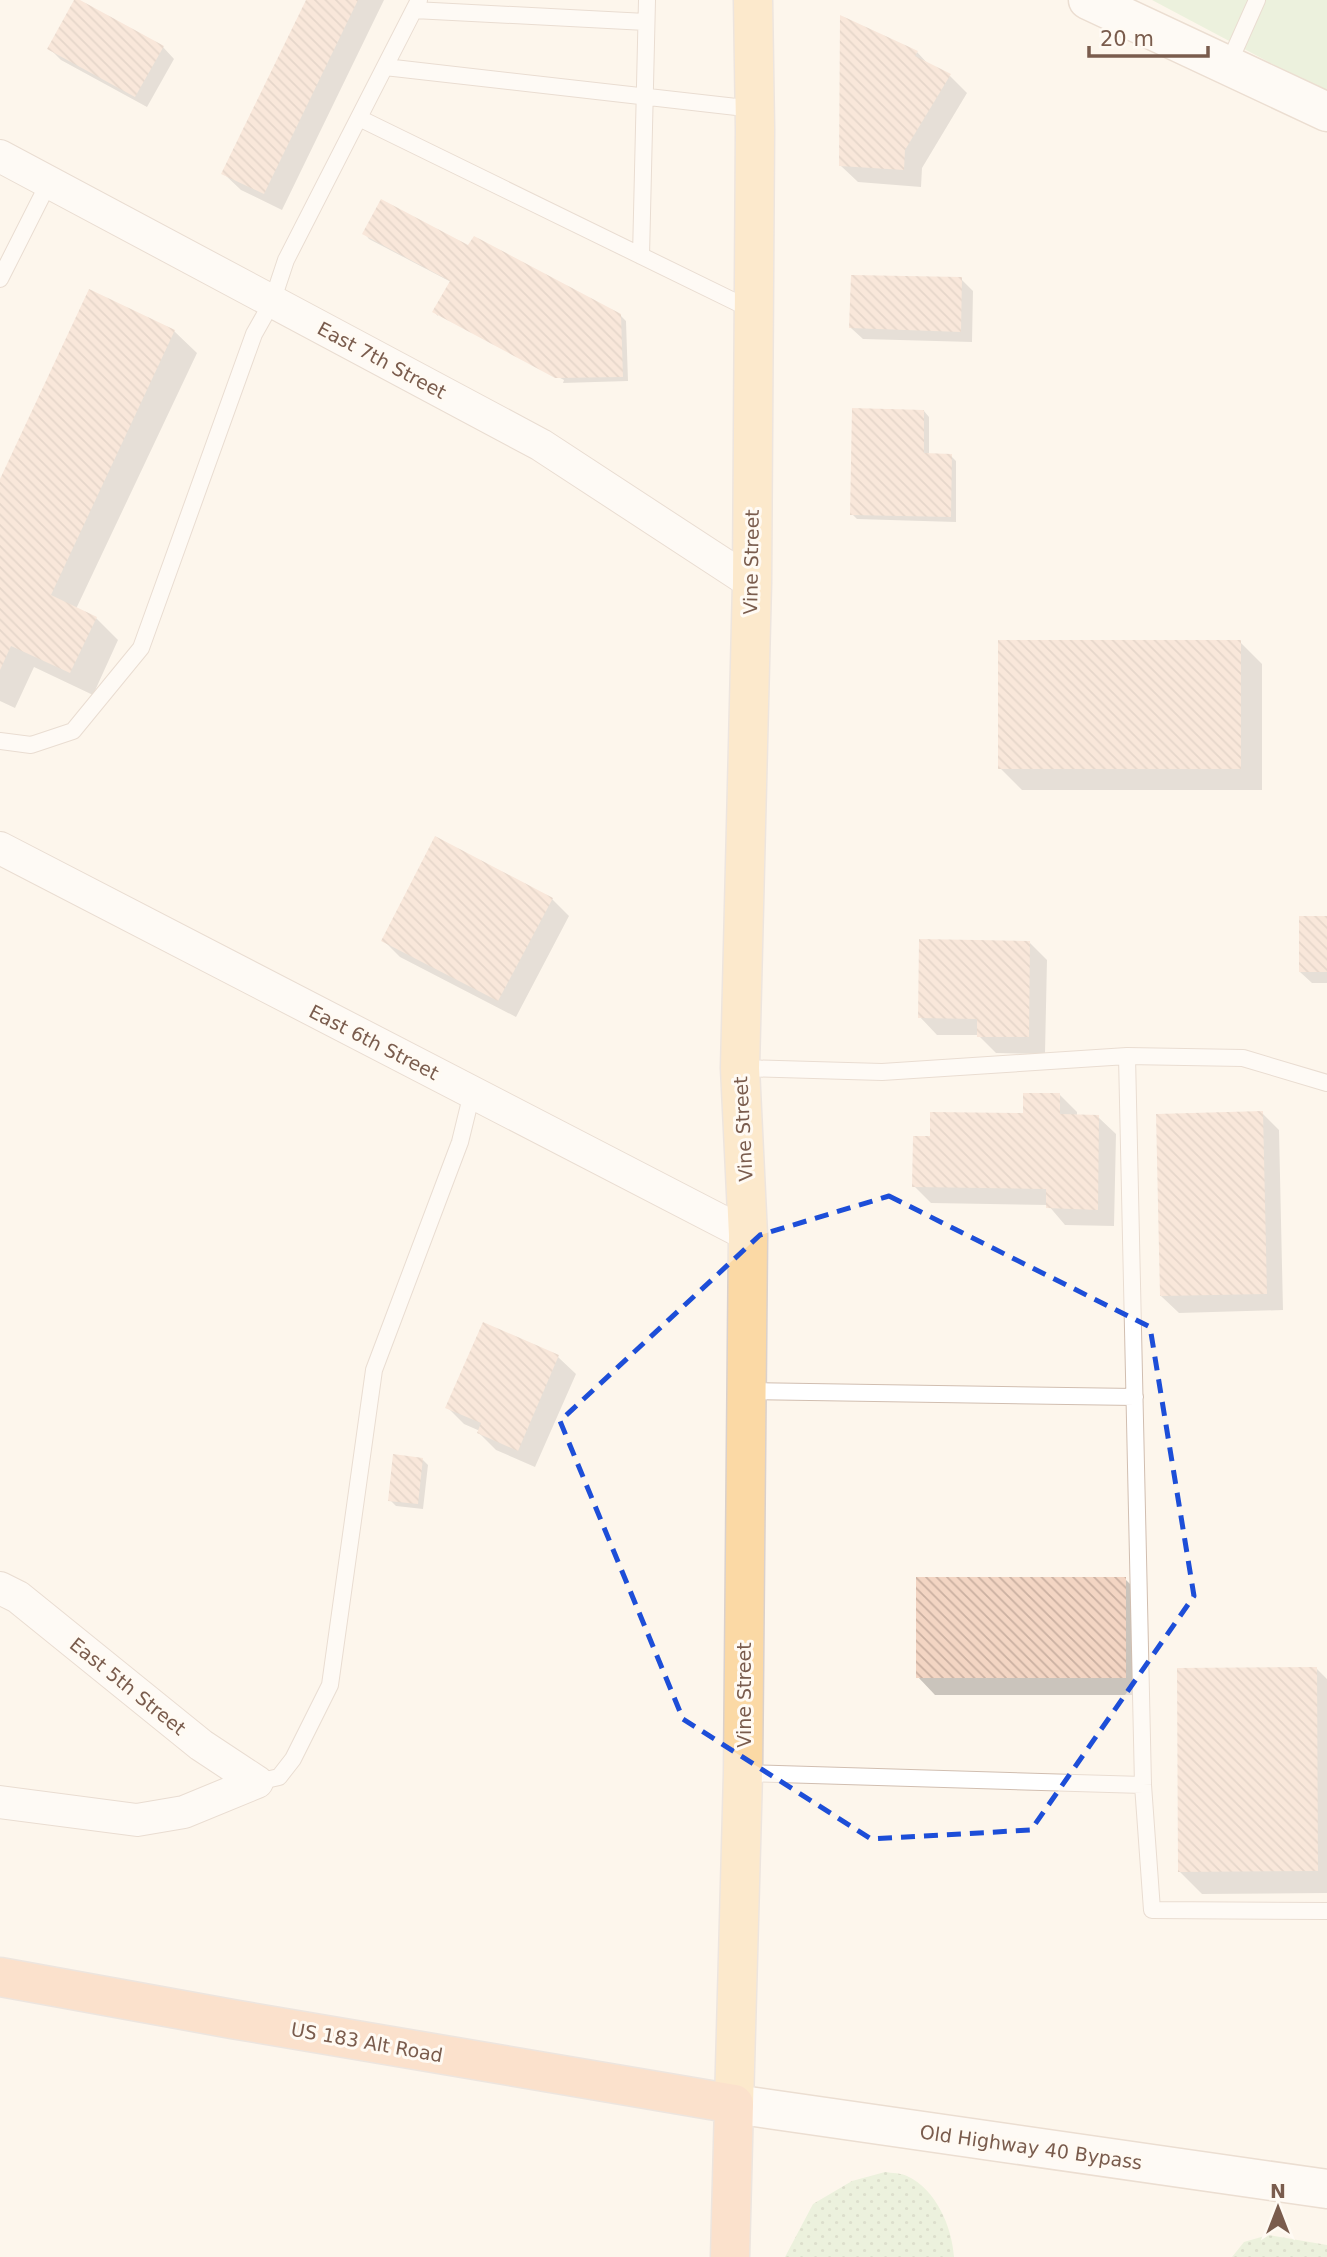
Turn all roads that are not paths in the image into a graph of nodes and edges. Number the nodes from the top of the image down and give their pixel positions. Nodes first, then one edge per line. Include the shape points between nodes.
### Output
1 (647, 0) edge
2 (753, 0) edge
3 (1088, 0) edge
4 (1257, 0) edge
5 (417, 5) edge
6 (646, 22) junction
7 (1227, 66) junction
8 (385, 67) junction
9 (644, 97) junction
10 (754, 109) junction
11 (1327, 111) edge
12 (359, 118) junction
13 (0, 156) edge
14 (49, 182) junction
15 (640, 256) junction
16 (0, 279) edge
17 (272, 302) junction
18 (754, 311) junction
19 (752, 583) junction
20 (0, 741) edge
21 (0, 848) edge
22 (1127, 1056) junction
23 (740, 1068) junction
24 (1327, 1083) edge
25 (472, 1093) junction
26 (748, 1235) junction
27 (747, 1391) junction
28 (1135, 1397) junction
29 (0, 1588) edge
30 (743, 1773) junction
31 (257, 1782) junction
32 (1143, 1785) junction
33 (0, 1802) edge
34 (1327, 1912) edge
35 (0, 1976) edge
36 (734, 2104) junction
37 (1327, 2189) edge
38 (730, 2257) edge

1 - 6 lane
2 - 10 main road, Vine Street
3 - 7 main road
4 - 7 lane
5 - 6 lane
5 - 8 lane
6 - 9 lane
7 - 11 main road
8 - 9 lane
8 - 12 lane
9 - 10 lane
9 - 15 lane
10 - 18 main road, Vine Street
12 - 15 lane
12 - 17 lane via 286,260
13 - 14 street, East 7th Street
14 - 16 lane
14 - 17 street, East 7th Street
15 - 18 lane
17 - 19 street, East 7th Street via 541,445
17 - 20 lane via 254,334 141,648 74,731 31,745
18 - 19 main road, Vine Street
19 - 23 main road, Vine Street
21 - 25 street, East 6th Street
22 - 23 lane via 881,1072
22 - 24 lane via 1243,1058
22 - 28 lane
23 - 26 main road, Vine Street
25 - 26 street, East 6th Street
25 - 31 lane via 460,1142 374,1370 330,1685 293,1759 279,1777
26 - 27 main road, Vine Street
27 - 28 lane
27 - 30 main road, Vine Street
28 - 32 lane
29 - 31 street, East 5th Street via 18,1597 201,1745
30 - 32 lane
30 - 36 main road, Vine Street
31 - 33 street via 184,1812 136,1820
32 - 34 lane via 1152,1910
35 - 36 highway, US 183 Alt Road
36 - 37 main road, Old Highway 40 Bypass
36 - 38 highway, Vine Street

